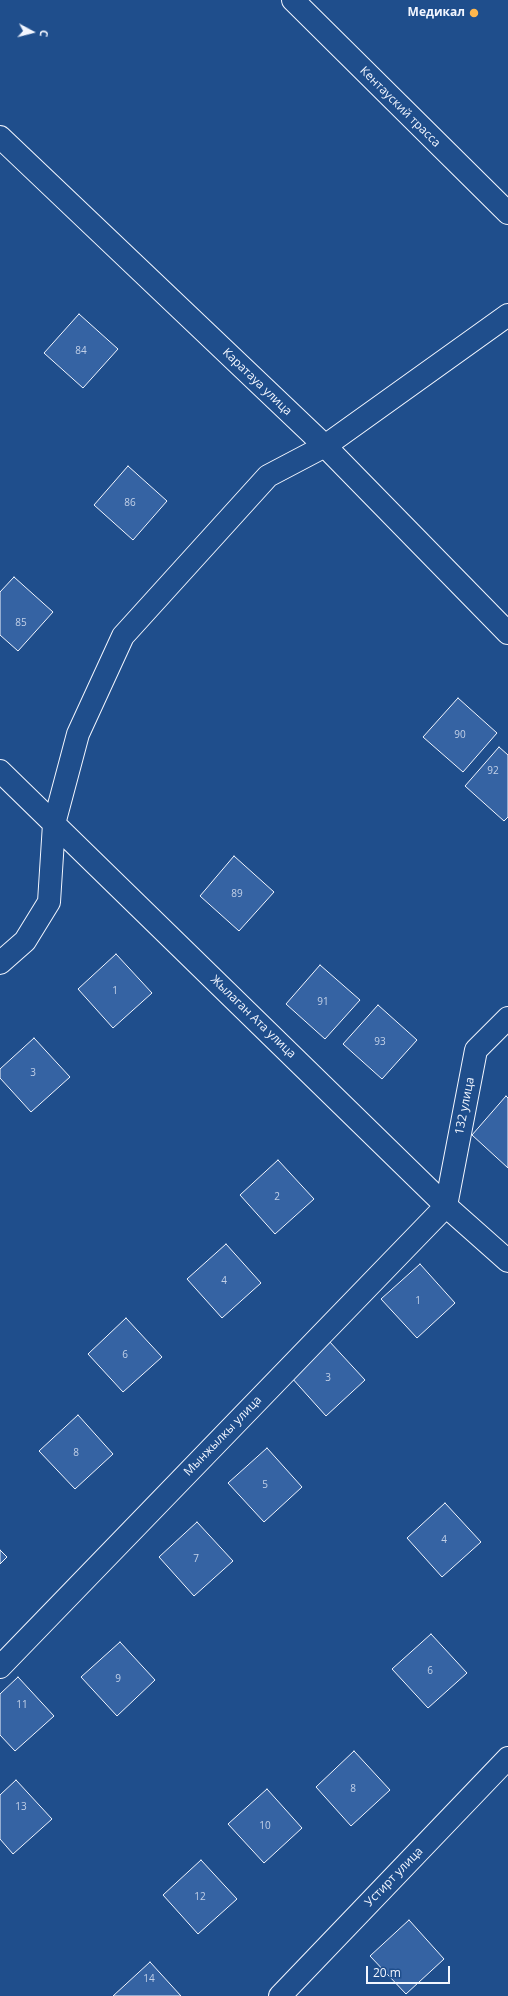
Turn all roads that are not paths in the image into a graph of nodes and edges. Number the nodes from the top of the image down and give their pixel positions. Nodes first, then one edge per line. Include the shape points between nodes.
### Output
1 (293, 0) edge
2 (0, 137) edge
3 (508, 213) edge
4 (508, 315) edge
5 (325, 446) junction
6 (508, 633) edge
7 (0, 771) edge
8 (54, 824) junction
9 (0, 963) edge
10 (508, 1018) edge
11 (446, 1206) junction
12 (508, 1261) edge
13 (0, 1667) edge
14 (508, 1758) edge
15 (280, 1996) edge

1 - 3 street, Кентауский трасса
2 - 5 street, Каратауа улица
4 - 5 street
5 - 6 street, Каратауа улица
5 - 8 street via 268,476 124,636 78,734
7 - 8 street, Жылаган Ата улица
8 - 9 street via 49,902 25,941
8 - 11 street, Жылаган Ата улица
10 - 11 street, 132 улица via 476,1050
11 - 12 street, Жылаган Ата улица
11 - 13 street, Мынжылкы улица
14 - 15 street, Устирт улица

